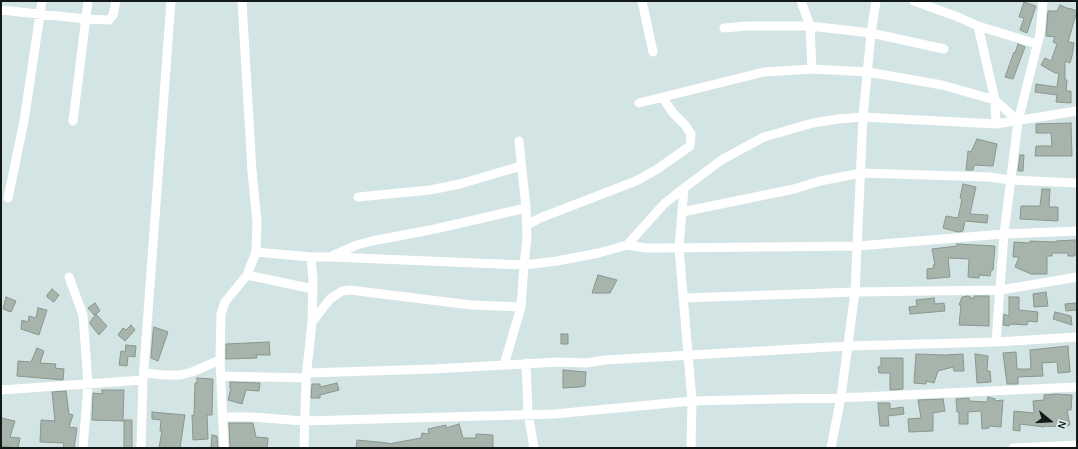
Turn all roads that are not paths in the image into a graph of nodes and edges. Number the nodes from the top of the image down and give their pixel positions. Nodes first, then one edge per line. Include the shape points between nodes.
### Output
1 (42, 1) edge
2 (88, 1) edge
3 (116, 1) edge
4 (171, 1) edge
5 (242, 1) edge
6 (642, 1) edge
7 (801, 1) edge
8 (876, 1) edge
9 (914, 1) edge
10 (1043, 1) edge
11 (1, 10) edge
12 (40, 15) junction
13 (86, 19) junction
14 (810, 26) junction
15 (978, 26) junction
16 (724, 28) dead end
17 (871, 32) junction
18 (1037, 44) junction
19 (944, 49) dead end
20 (653, 52) dead end
21 (812, 69) junction
22 (868, 72) junction
23 (662, 97) junction
24 (995, 100) junction
25 (639, 103) dead end
26 (1077, 111) edge
27 (863, 117) junction
28 (73, 121) dead end
29 (1018, 121) junction
30 (996, 124) junction
31 (519, 141) dead end
32 (521, 166) junction
33 (861, 173) junction
34 (1011, 180) junction
35 (1077, 183) edge
36 (684, 188) junction
37 (358, 197) dead end
38 (8, 198) dead end
39 (526, 208) junction
40 (682, 212) junction
41 (527, 225) junction
42 (1077, 231) edge
43 (1004, 234) junction
44 (627, 245) junction
45 (858, 246) junction
46 (679, 248) junction
47 (256, 252) junction
48 (311, 257) junction
49 (331, 257) junction
50 (524, 265) junction
51 (247, 274) junction
52 (68, 277) dead end
53 (1077, 277) edge
54 (313, 289) junction
55 (1000, 290) junction
56 (856, 292) junction
57 (684, 298) junction
58 (521, 307) junction
59 (312, 322) junction
60 (1077, 337) edge
61 (996, 342) junction
62 (848, 346) junction
63 (687, 356) junction
64 (220, 360) junction
65 (526, 363) junction
66 (504, 365) junction
67 (143, 376) junction
68 (221, 376) junction
69 (306, 376) junction
70 (88, 384) junction
71 (1077, 386) edge
72 (1, 390) edge
73 (841, 397) junction
74 (692, 401) junction
75 (528, 413) junction
76 (224, 417) junction
77 (304, 421) junction
78 (1077, 446) edge
79 (83, 448) edge
80 (141, 448) edge
81 (224, 448) edge
82 (304, 448) edge
83 (534, 448) edge
84 (691, 448) edge
85 (831, 448) edge
86 (1014, 448) edge

1 - 12 street
2 - 13 street
3 - 13 street via 112,18 109,20
4 - 67 street
5 - 47 street via 257,222
6 - 20 street
7 - 14 street
8 - 17 street
9 - 15 street
10 - 18 street
11 - 12 street
12 - 13 street
12 - 38 street via 24,121
13 - 28 street
14 - 16 street
14 - 17 street
14 - 21 street
15 - 18 street
15 - 24 street
17 - 19 street
17 - 22 street
18 - 29 street
21 - 22 street
21 - 23 street via 764,72
22 - 24 street via 942,85
22 - 27 street
23 - 25 street
23 - 41 street via 691,134 690,146 636,181
24 - 29 street
24 - 30 street
26 - 29 street
27 - 30 street
27 - 33 street
27 - 36 street via 812,123 764,137 723,159
29 - 30 street
29 - 34 street
31 - 32 street
32 - 37 street via 430,190
32 - 39 street
33 - 34 street
33 - 40 street
33 - 45 street
34 - 35 street
34 - 43 street
36 - 40 street
36 - 44 street via 664,204
39 - 41 street
39 - 49 street via 372,241
40 - 46 street
41 - 50 street
42 - 43 street
43 - 45 street
43 - 55 street
44 - 46 street
44 - 50 street via 557,261
45 - 46 street
45 - 56 street
46 - 57 street
47 - 48 street
47 - 51 street
48 - 49 street
48 - 54 street
49 - 50 street
50 - 58 street
51 - 54 street
51 - 64 street via 225,302 221,314
52 - 70 street via 83,315
53 - 55 street
54 - 59 street
55 - 56 street
55 - 61 street
56 - 57 street
56 - 62 street
57 - 63 street
58 - 59 street via 471,305 350,290 342,291 330,299
58 - 66 street
59 - 69 street
60 - 61 street
61 - 62 street
62 - 63 street
62 - 73 street
63 - 65 street via 586,363
63 - 74 street
64 - 67 street via 192,372
64 - 68 street
65 - 66 street
65 - 75 street
66 - 69 street
67 - 70 street
67 - 80 street
68 - 69 street
68 - 76 street
69 - 77 street
70 - 72 street
70 - 79 street
71 - 73 street
73 - 74 street
73 - 85 street
74 - 75 street via 554,414
74 - 84 street
75 - 77 street
75 - 83 street
76 - 77 street
76 - 81 street
77 - 82 street
78 - 86 street

